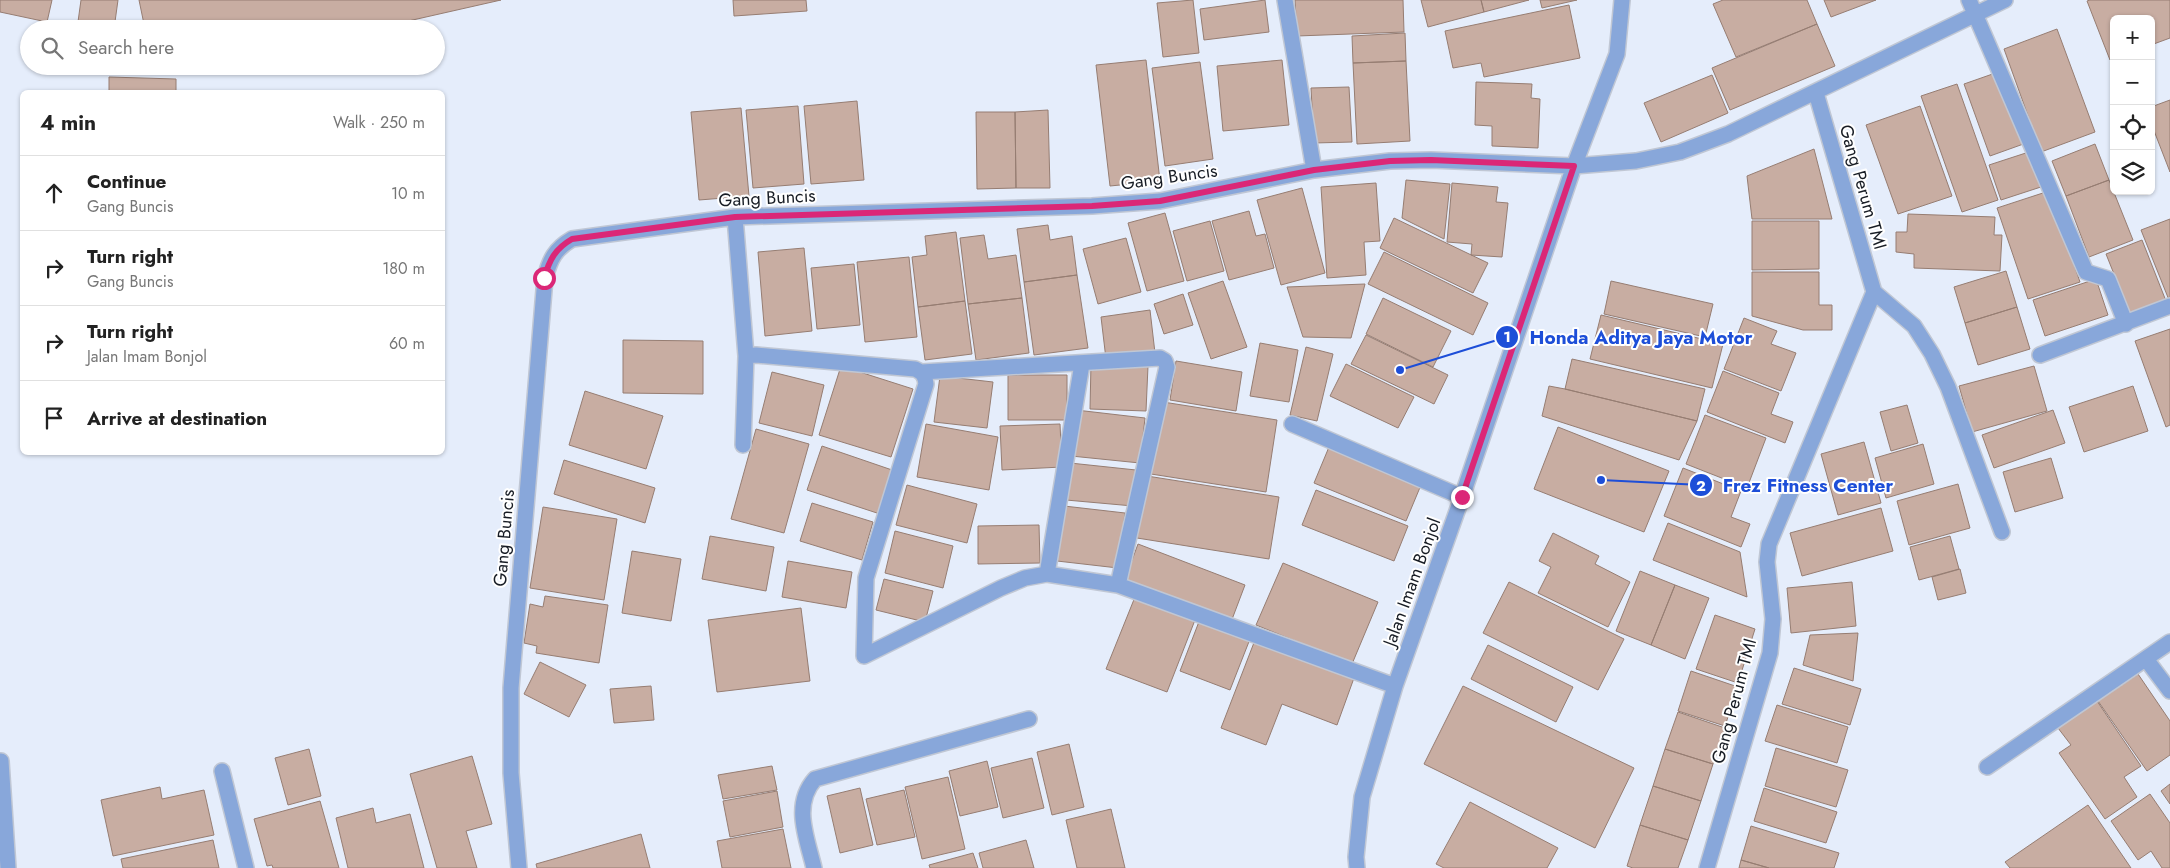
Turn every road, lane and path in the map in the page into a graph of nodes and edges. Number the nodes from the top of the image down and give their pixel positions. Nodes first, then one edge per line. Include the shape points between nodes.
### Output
1 (1285, 0) edge
2 (1622, 0) edge
3 (1969, 0) edge
4 (2005, 0) edge
5 (1975, 15) junction
6 (1816, 93) junction
7 (1574, 166) junction
8 (1314, 170) junction
9 (735, 217) junction
10 (1874, 292) junction
11 (2170, 306) edge
12 (2126, 324) junction
13 (2040, 355) dead end
14 (746, 356) junction
15 (1082, 364) junction
16 (922, 372) junction
17 (1292, 424) dead end
18 (743, 445) dead end
19 (1462, 497) junction
20 (2002, 532) dead end
21 (1047, 574) junction
22 (1118, 585) junction
23 (2170, 642) edge
24 (2146, 659) junction
25 (1395, 686) junction
26 (2170, 691) edge
27 (1029, 719) dead end
28 (1, 761) edge
29 (1987, 767) dead end
30 (222, 771) dead end
31 (8, 868) edge
32 (246, 868) edge
33 (519, 868) edge
34 (814, 868) edge
35 (1357, 868) edge
36 (1707, 868) edge

1 - 8 street
2 - 7 street, Jalan Imam Bonjol via 1617,54
3 - 5 street
4 - 5 street, Gang Buncis
5 - 6 street, Gang Buncis
5 - 12 street via 2086,272 2108,279
6 - 7 street, Gang Buncis via 1728,134 1680,152 1636,161
6 - 10 street, Gang Perum TMI
7 - 8 street, Gang Buncis via 1431,160
7 - 19 street, Jalan Imam Bonjol
8 - 9 street, Gang Buncis via 1160,201
9 - 14 street
9 - 33 street, Gang Buncis via 572,239 559,246 544,278 511,688 511,773
10 - 20 street via 1914,326 1932,354 1948,387
10 - 36 street, Gang Perum TMI via 1769,544 1767,562 1773,620 1770,653
11 - 12 street
12 - 13 street
14 - 16 street
14 - 18 street
15 - 16 street
15 - 21 street
15 - 22 street via 1160,358 1167,367
16 - 21 street via 926,384 866,578 864,656 1001,588 1025,578
17 - 19 street
19 - 25 street, Jalan Imam Bonjol
21 - 22 street
22 - 25 street
23 - 24 street
24 - 26 street
24 - 29 street
25 - 35 street, Jalan Imam Bonjol via 1362,798
27 - 34 street via 815,779 806,789 802,802 802,819
28 - 31 street
30 - 32 street

